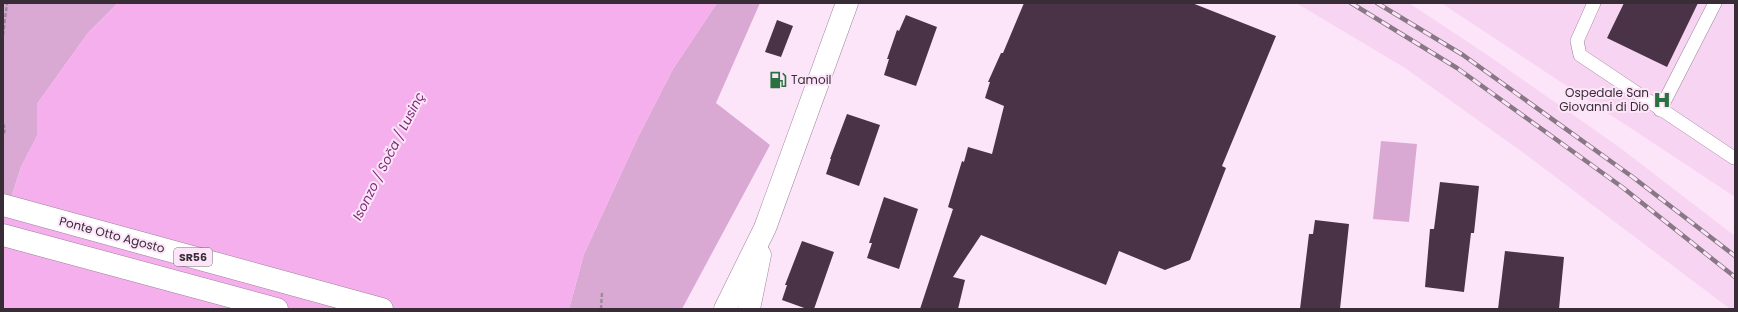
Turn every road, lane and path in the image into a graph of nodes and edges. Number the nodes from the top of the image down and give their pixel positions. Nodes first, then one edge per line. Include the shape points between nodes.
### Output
1 (7, 3) edge
2 (846, 3) edge
3 (1594, 3) edge
4 (1715, 3) edge
5 (3, 35) edge
6 (1660, 110) junction
7 (3, 124) edge
8 (3, 136) edge
9 (1734, 158) dead end
10 (3, 205) edge
11 (765, 228) junction
12 (3, 235) edge
13 (602, 293) dead end
14 (277, 309) edge
15 (382, 309) edge
16 (601, 309) edge
17 (725, 309) edge
18 (749, 309) edge

1 - 5 path
2 - 11 main road
3 - 6 lane via 1577,41 1580,55
4 - 6 lane
6 - 9 lane
7 - 8 path
10 - 15 main road, Ponte Otto Agosto / SR56
11 - 17 main road
11 - 18 main road
12 - 14 main road, SR56
13 - 16 path

